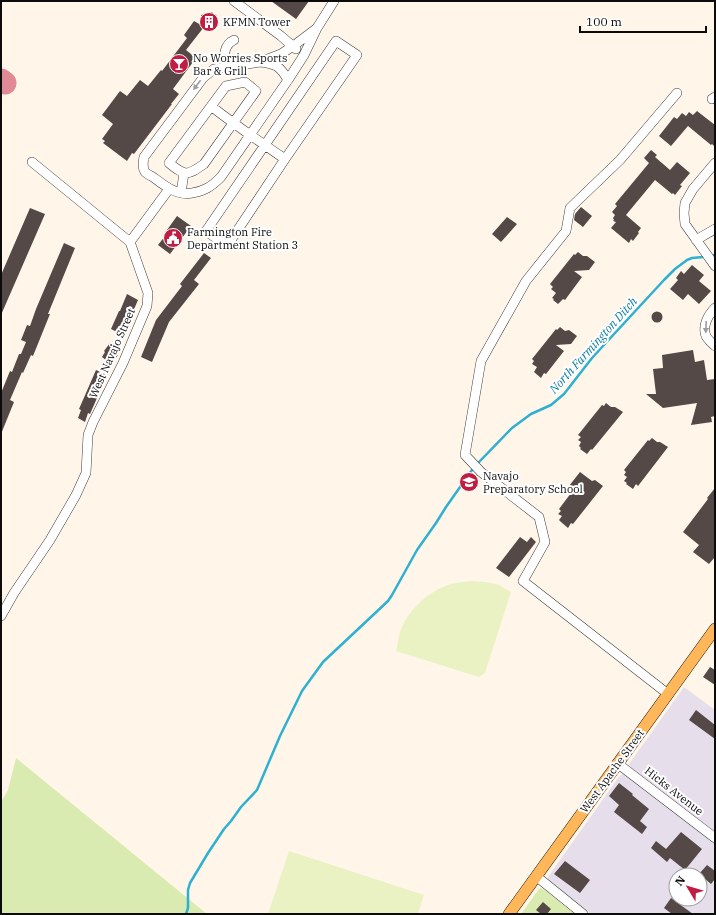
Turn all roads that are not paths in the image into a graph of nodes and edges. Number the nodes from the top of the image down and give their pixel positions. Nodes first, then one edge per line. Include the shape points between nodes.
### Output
1 (234, 1) edge
2 (334, 1) edge
3 (317, 28) junction
4 (234, 40) dead end
5 (292, 46) junction
6 (304, 55) junction
7 (260, 62) junction
8 (225, 67) junction
9 (288, 80) junction
10 (677, 93) dead end
11 (211, 106) junction
12 (233, 123) junction
13 (250, 135) junction
14 (265, 145) junction
15 (285, 159) junction
16 (32, 162) dead end
17 (715, 163) edge
18 (184, 173) junction
19 (169, 189) junction
20 (180, 193) junction
21 (715, 229) edge
22 (696, 240) junction
23 (130, 242) junction
24 (715, 266) edge
25 (715, 308) edge
26 (715, 346) edge
27 (1, 616) edge
28 (715, 629) edge
29 (668, 694) junction
30 (617, 762) junction
31 (715, 838) edge
32 (536, 876) junction
33 (509, 914) edge
34 (583, 914) edge

1 - 5 street
2 - 3 street
3 - 5 street
3 - 6 street
4 - 8 street via 225,50
5 - 6 street
5 - 7 street via 281,54
6 - 9 street
7 - 8 street
7 - 9 street via 278,66
8 -> 19 street via 214,69 203,78 144,156 142,164 145,172
9 - 13 street
10 - 29 street via 620,160 570,208 566,231 526,282 481,361 465,455 481,472 539,517 546,542 523,580
11 - 12 street
11 - 12 street via 226,86 245,82 256,91
11 - 18 street via 169,163
12 - 13 street
12 - 18 street via 204,164 194,171
13 - 14 street
13 - 20 street via 222,177 212,186 191,194
14 - 15 street
14 - 15 street via 206,231 227,246
14 - 15 street via 336,41 357,55
16 - 23 street
17 - 22 street via 685,203 685,224
18 - 20 street
19 - 20 street
19 - 23 street
21 - 22 street
22 - 24 street
23 - 27 street, West Navajo Street via 148,293 147,306 88,435 86,473 76,495
25 -> 26 street via 708,318 705,330 706,336
28 - 29 main road, West Apache Street
29 - 30 main road, West Apache Street
30 - 31 street, Hicks Avenue
30 - 32 main road, West Apache Street
32 - 33 main road, West Apache Street
32 - 34 street

